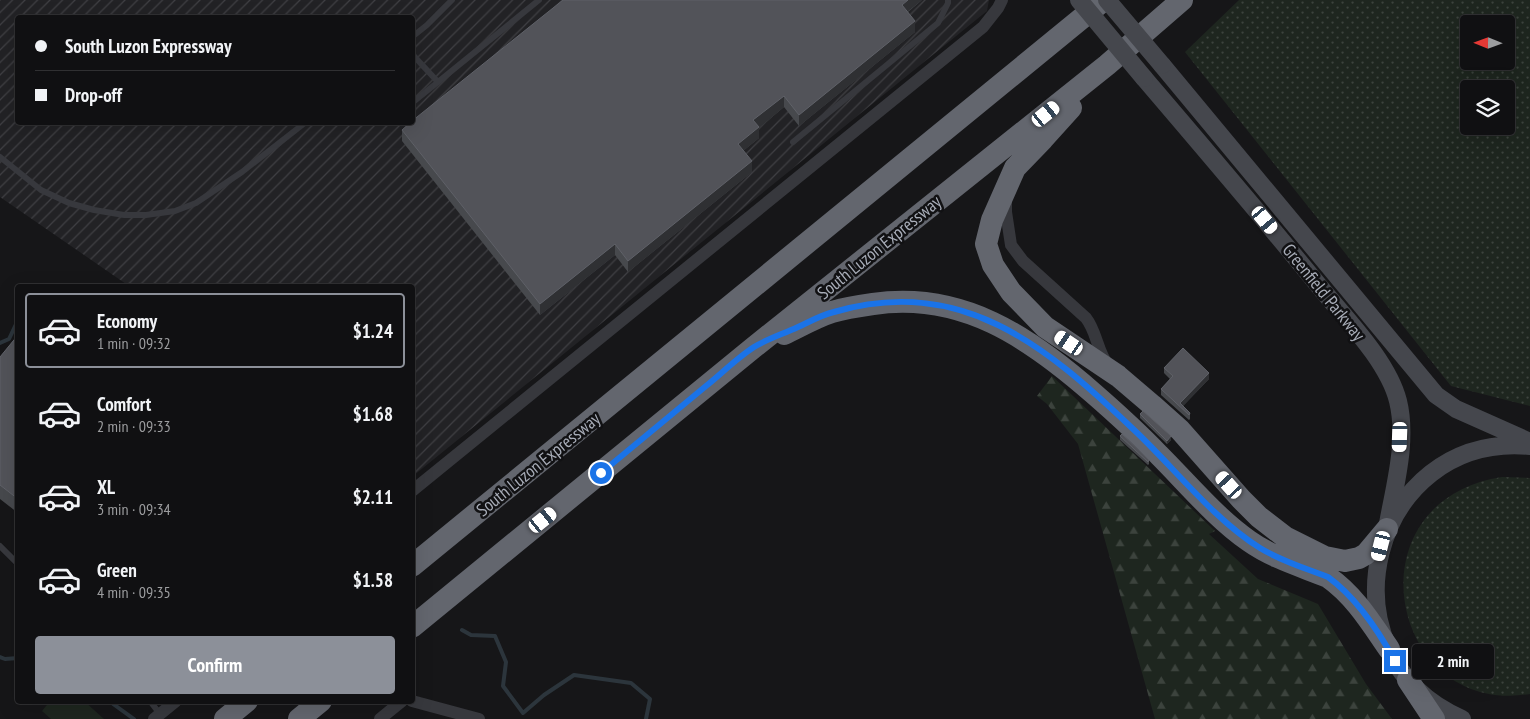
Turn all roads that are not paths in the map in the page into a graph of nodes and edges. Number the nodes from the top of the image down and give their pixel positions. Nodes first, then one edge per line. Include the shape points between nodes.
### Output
1 (452, 0) edge
2 (539, 0) edge
3 (948, 0) edge
4 (1002, 0) edge
5 (1079, 0) edge
6 (1106, 0) edge
7 (1182, 0) edge
8 (415, 34) edge
9 (415, 57) edge
10 (1107, 65) junction
11 (438, 82) junction
12 (415, 101) edge
13 (302, 125) edge
14 (793, 142) dead end
15 (0, 157) edge
16 (1007, 185) junction
17 (753, 348) junction
18 (1118, 376) junction
19 (1530, 444) edge
20 (415, 489) edge
21 (1387, 528) junction
22 (0, 546) edge
23 (15, 561) edge
24 (415, 564) edge
25 (415, 625) edge
26 (1389, 649) junction
27 (1408, 680) junction
28 (415, 702) edge
29 (151, 704) edge
30 (172, 704) edge
31 (242, 704) edge
32 (317, 704) edge
33 (398, 704) edge
34 (157, 716) edge
35 (225, 719) edge
36 (299, 719) edge
37 (380, 719) edge
38 (479, 719) edge
39 (1427, 719) edge
40 (1434, 719) edge
41 (1462, 719) edge

1 - 8 lane
2 - 11 lane
3 - 14 lane via 938,22
4 - 20 street via 983,27
5 - 21 main road, Greenfield Parkway, bridge via 1277,234 1357,332 1389,379 1397,398 1400,426 1399,459
6 - 19 main road, Greenfield Parkway, bridge via 1436,395 1456,409
6 - 24 highway, South Luzon Expressway
7 - 10 highway, South Luzon Expressway
9 - 11 lane
10 - 16 highway via 1015,168
10 - 17 highway, South Luzon Expressway
11 - 12 lane
13 - 15 lane via 196,203 176,211 146,215 124,215 69,203 41,190
16 - 18 street via 1006,212 1011,245 1023,261 1086,318 1101,354
16 - 18 highway via 986,244 993,265 1011,292 1045,327
17 - 25 highway, South Luzon Expressway
17 - 26 highway via 831,312 879,303 940,305 989,320 1067,370 1132,427 1248,540 1270,554 1336,582 1358,604
18 - 21 highway via 1180,430 1259,517 1298,545 1331,558 1353,560 1366,554
19 - 21 main road via 1479,450 1443,465 1411,493
21 - 26 main road via 1378,560 1375,588 1380,625
22 - 23 lane
26 - 27 main road
27 - 39 street
27 - 40 highway
27 - 41 main road via 1428,699
28 - 38 street
29 - 34 lane
30 - 34 street
31 - 35 highway
32 - 36 highway
33 - 37 street

